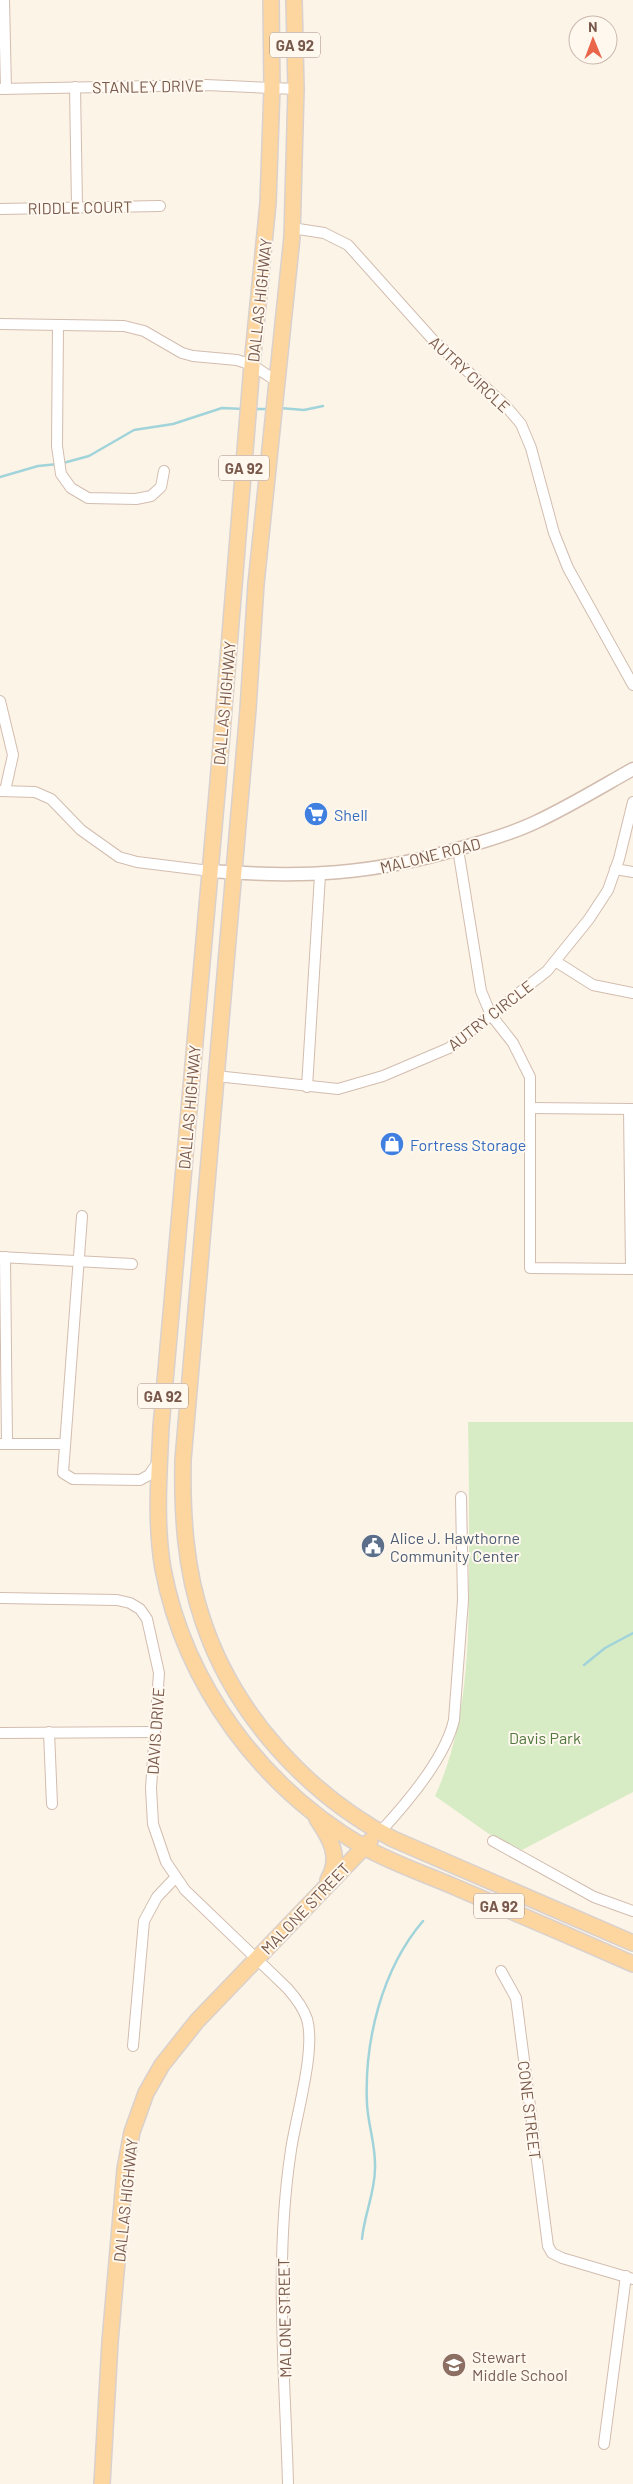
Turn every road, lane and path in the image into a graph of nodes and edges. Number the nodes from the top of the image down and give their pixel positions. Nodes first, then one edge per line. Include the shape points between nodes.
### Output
1 (4, 0) edge
2 (271, 0) edge
3 (294, 0) edge
4 (75, 88) junction
5 (272, 88) junction
6 (3, 89) edge
7 (296, 89) junction
8 (77, 206) junction
9 (160, 206) dead end
10 (0, 209) edge
11 (292, 228) junction
12 (0, 324) edge
13 (58, 325) junction
14 (252, 365) junction
15 (278, 382) junction
16 (164, 471) dead end
17 (633, 685) edge
18 (0, 701) edge
19 (633, 769) edge
20 (3, 791) edge
21 (633, 802) edge
22 (458, 849) junction
23 (616, 869) junction
24 (210, 870) junction
25 (234, 872) junction
26 (633, 872) edge
27 (320, 875) junction
28 (555, 961) junction
29 (633, 993) edge
30 (492, 1015) junction
31 (216, 1076) junction
32 (307, 1087) junction
33 (530, 1108) junction
34 (631, 1109) edge
35 (82, 1216) dead end
36 (2, 1257) edge
37 (79, 1261) junction
38 (132, 1264) dead end
39 (632, 1269) edge
40 (4, 1444) edge
41 (64, 1444) junction
42 (159, 1461) junction
43 (140, 1480) junction
44 (461, 1497) dead end
45 (158, 1500) junction
46 (0, 1598) edge
47 (49, 1732) junction
48 (155, 1732) junction
49 (0, 1733) edge
50 (52, 1804) dead end
51 (311, 1809) junction
52 (380, 1832) junction
53 (493, 1841) dead end
54 (365, 1847) junction
55 (175, 1878) junction
56 (322, 1890) junction
57 (633, 1911) edge
58 (633, 1943) edge
59 (257, 1958) junction
60 (633, 1964) edge
61 (500, 1971) dead end
62 (133, 2046) dead end
63 (630, 2278) edge
64 (604, 2444) dead end
65 (102, 2484) edge
66 (288, 2484) edge

1 - 6 street
2 - 5 main road, DALLAS HIGHWAY / GA 92
3 - 7 main road, DALLAS HIGHWAY / GA 92
4 - 5 street, STANLEY DRIVE via 206,85
4 - 6 street, STANLEY DRIVE
4 - 8 street
5 - 7 street, STANLEY DRIVE
5 - 14 main road, DALLAS HIGHWAY / GA 92 via 268,203
7 - 11 main road, DALLAS HIGHWAY / GA 92
8 - 9 street, RIDDLE COURT
8 - 10 street, RIDDLE COURT
11 - 15 main road, DALLAS HIGHWAY / GA 92
11 - 17 street, AUTRY CIRCLE via 324,233 348,245 434,341 506,405 521,424 568,568
12 - 13 street
13 - 14 street via 124,326 144,331 182,353
13 - 16 street via 57,446 61,474 71,488 88,498 136,499 151,496 161,487
14 - 15 street
14 - 24 main road, DALLAS HIGHWAY / GA 92
15 - 25 main road, DALLAS HIGHWAY / GA 92 via 256,584
18 - 20 street via 14,755
19 - 22 street, MALONE ROAD via 535,823
20 - 24 street via 35,792 51,799 81,830 119,857
21 - 23 street, AUTRY CIRCLE
22 - 27 street, MALONE ROAD via 424,860 377,869
22 - 30 street via 481,991
23 - 26 street
23 - 28 street, AUTRY CIRCLE via 608,890
24 - 25 street, MALONE ROAD
24 - 42 main road, DALLAS HIGHWAY / GA 92
25 - 27 street, MALONE ROAD
25 - 31 main road, DALLAS HIGHWAY / GA 92
27 - 32 street
28 - 29 street via 593,985
28 - 30 street, AUTRY CIRCLE
30 - 32 street, AUTRY CIRCLE via 450,1048 431,1058 338,1088
30 - 33 street via 514,1043 530,1077
31 - 32 street, AUTRY CIRCLE
31 - 52 main road, DALLAS HIGHWAY / GA 92 via 183,1460 184,1522 195,1594 222,1667 261,1729 315,1785
33 - 34 street
33 - 39 street via 530,1268
34 - 39 street
35 - 37 street
36 - 37 street
36 - 40 street
37 - 38 street
37 - 41 street
40 - 41 street
41 - 43 street via 65,1476 73,1479
42 - 43 street via 149,1475
42 - 45 main road, DALLAS HIGHWAY / GA 92
43 - 45 street via 154,1490
44 - 52 street, MALONE STREET via 462,1600 454,1720 438,1757
45 - 51 main road, DALLAS HIGHWAY / GA 92 via 163,1569 178,1624 204,1682 238,1736
46 - 48 street, DAVIS DRIVE via 117,1600 140,1609 147,1618 159,1673
47 - 48 street
47 - 49 street
47 - 50 street
48 - 55 street, DAVIS DRIVE via 151,1788 153,1824 161,1851
51 - 54 main road, DALLAS HIGHWAY / GA 92
51 - 56 main road via 335,1851 332,1874
52 - 54 main road, MALONE STREET
52 - 58 main road, DALLAS HIGHWAY / GA 92
53 - 57 street via 594,1897
54 - 56 main road, MALONE STREET
54 - 60 main road, DALLAS HIGHWAY / GA 92
55 - 59 street, DAVIS DRIVE
55 - 62 street via 157,1897 144,1921
56 - 59 main road, MALONE STREET
59 - 65 main road, DALLAS HIGHWAY via 169,2054 146,2093 132,2132 125,2168
59 - 66 street, MALONE STREET via 299,2001 308,2021 310,2036 290,2156 283,2234
61 - 63 street, CONE STREET via 516,1998 546,2239 552,2253
63 - 64 street

